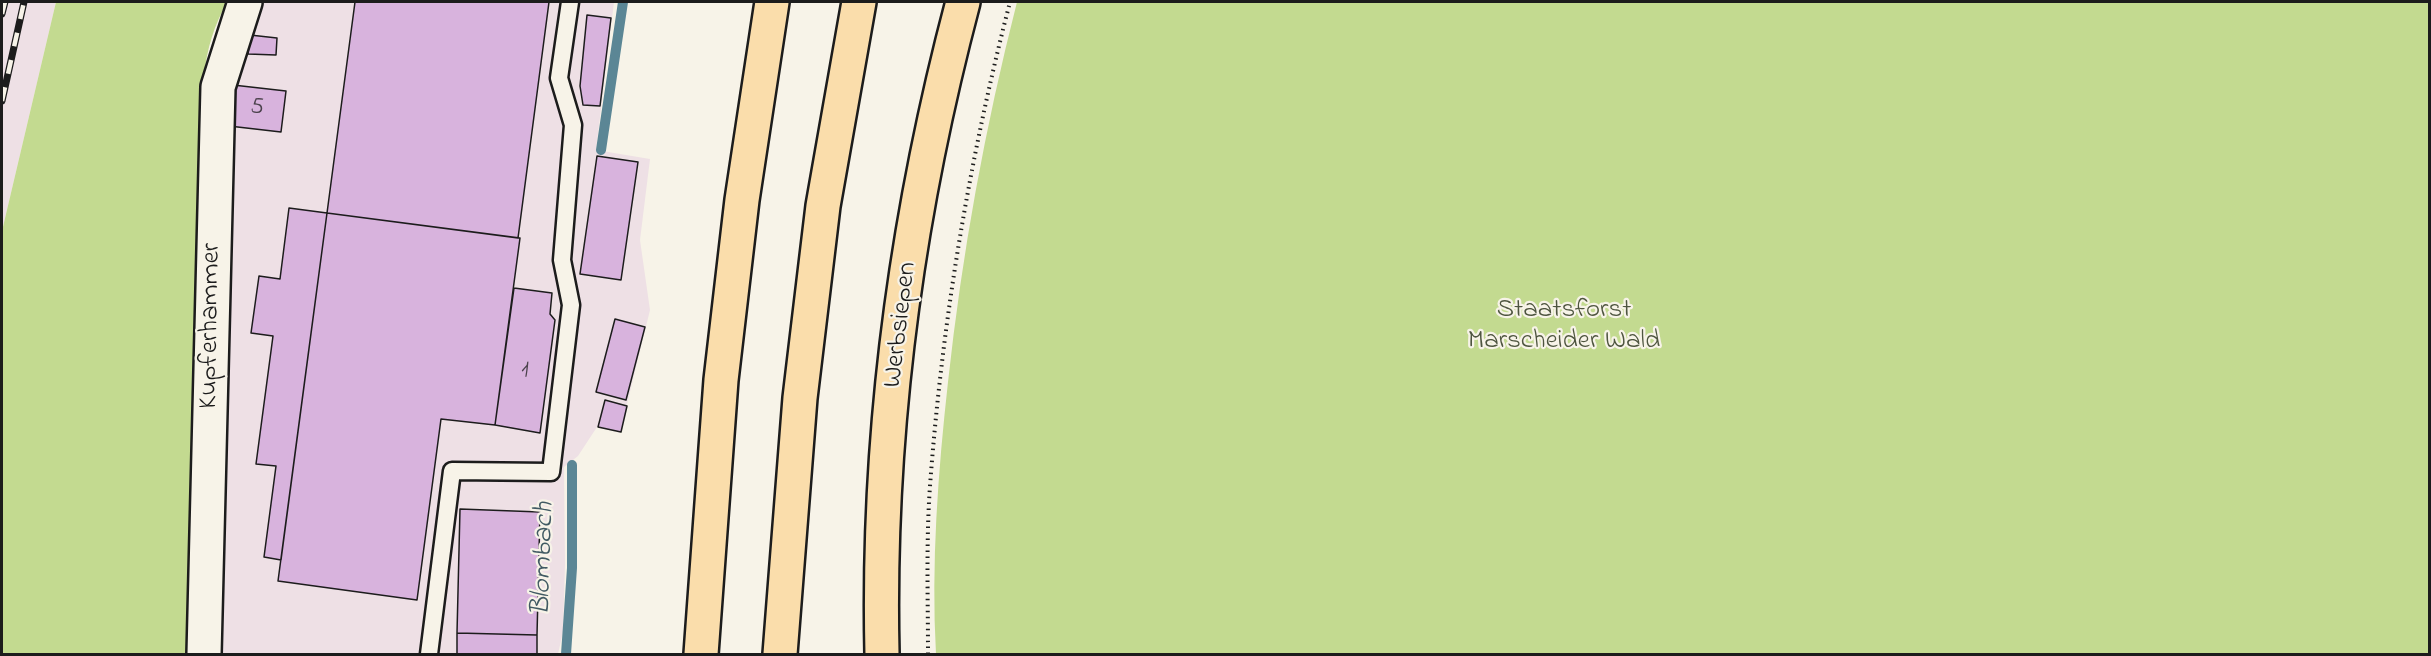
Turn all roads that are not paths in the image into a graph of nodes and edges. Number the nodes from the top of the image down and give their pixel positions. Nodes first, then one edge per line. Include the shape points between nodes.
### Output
1 (244, 2) edge
2 (570, 2) edge
3 (772, 2) edge
4 (859, 2) edge
5 (963, 2) edge
6 (204, 654) edge
7 (429, 654) edge
8 (701, 654) edge
9 (780, 654) edge
10 (882, 654) edge

1 - 6 street, Kupferhammer via 218,87
2 - 7 lane via 559,78 573,125 562,260 571,305 551,472 452,471
3 - 8 main road via 742,200 721,380
4 - 9 main road via 823,206 799,410
5 - 10 main road, Werbsiepen via 922,188 896,353 885,486

